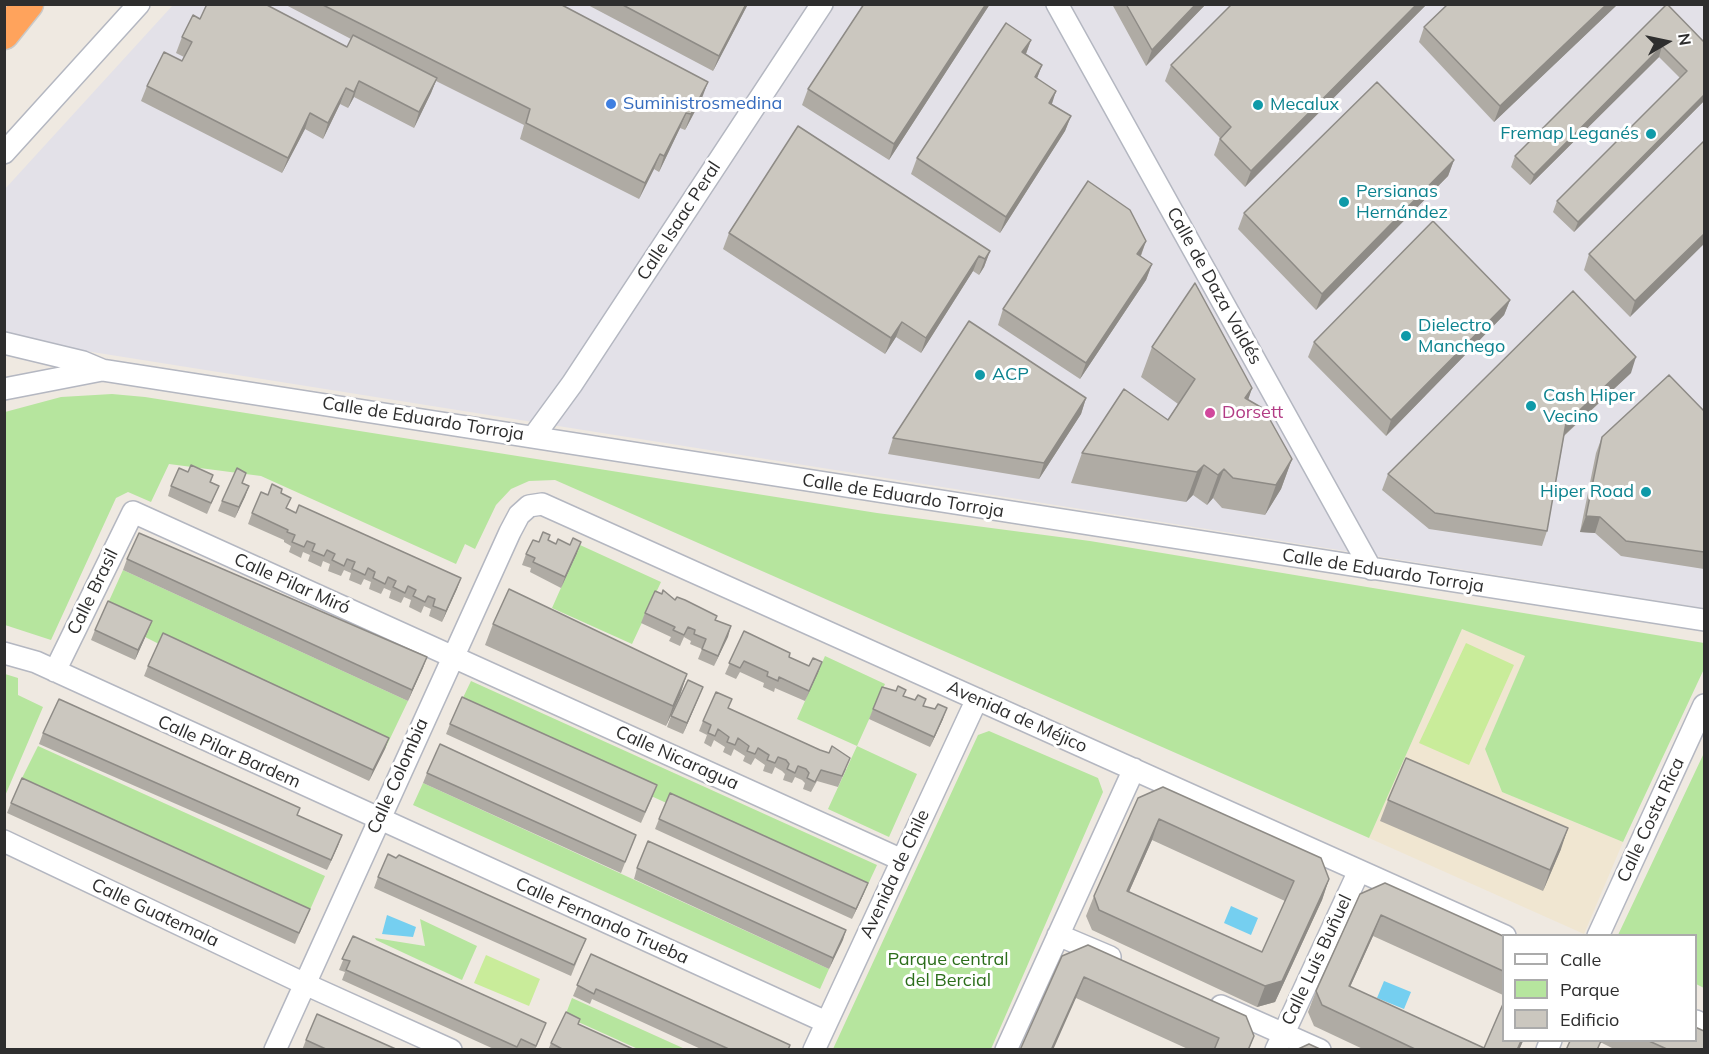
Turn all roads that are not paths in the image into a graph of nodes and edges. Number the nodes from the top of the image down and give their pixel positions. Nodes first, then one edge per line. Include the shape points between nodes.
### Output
1 (28, 4) edge
2 (139, 4) edge
3 (822, 4) edge
4 (1057, 4) edge
5 (4, 34) edge
6 (4, 153) edge
7 (4, 343) edge
8 (102, 370) junction
9 (4, 389) edge
10 (534, 436) junction
11 (529, 506) joint
12 (132, 512) joint
13 (1371, 569) junction
14 (1704, 620) edge
15 (4, 653) edge
16 (452, 656) junction
17 (55, 671) junction
18 (977, 699) junction
19 (1704, 705) edge
20 (1134, 769) junction
21 (378, 820) junction
22 (4, 841) edge
23 (902, 860) junction
24 (1359, 871) junction
25 (1599, 934) edge
26 (1058, 935) junction
27 (1502, 935) edge
28 (1133, 968) edge
29 (305, 984) junction
30 (1198, 996) edge
31 (826, 1022) junction
32 (1280, 1041) edge
33 (275, 1050) edge
34 (451, 1050) edge
35 (814, 1050) edge
36 (1006, 1050) edge
37 (1320, 1050) edge

1 - 5 highway
2 - 6 street
3 - 10 street, Calle Isaac Peral
4 - 13 street, Calle de Daza Valdés
7 - 8 street, Calle de Eduardo Torroja
8 - 9 street, Calle de Eduardo Torroja
8 - 10 street, Calle de Eduardo Torroja
10 - 13 street, Calle de Eduardo Torroja
11 - 16 street, Calle Colombia via 510,532
11 - 18 street, Avenida de Méjico via 555,508
12 - 16 street, Calle Pilar Miró
12 - 17 street, Calle Brasil
13 - 14 street, Calle de Eduardo Torroja
15 - 17 street, Calle Pilar Bardem
16 - 21 street, Calle Colombia
16 - 23 street, Calle Nicaragua
17 - 21 street, Calle Pilar Bardem
18 - 20 street, Avenida de Méjico
18 - 23 street, Avenida de Chile
19 - 25 street, Calle Costa Rica
20 - 24 street, Avenida de Méjico
20 - 26 street
21 - 29 street, Calle Colombia
21 - 31 street, Calle Fernando Trueba
22 - 29 street, Calle Guatemala
23 - 31 street, Avenida de Chile
24 - 27 street, Avenida de Méjico
24 - 32 street, Calle Luis Buñuel
26 - 28 street
26 - 36 street
29 - 33 street, Calle Colombia
29 - 34 street, Calle Guatemala
30 - 32 street
31 - 35 street, Avenida de Chile
32 - 37 street

